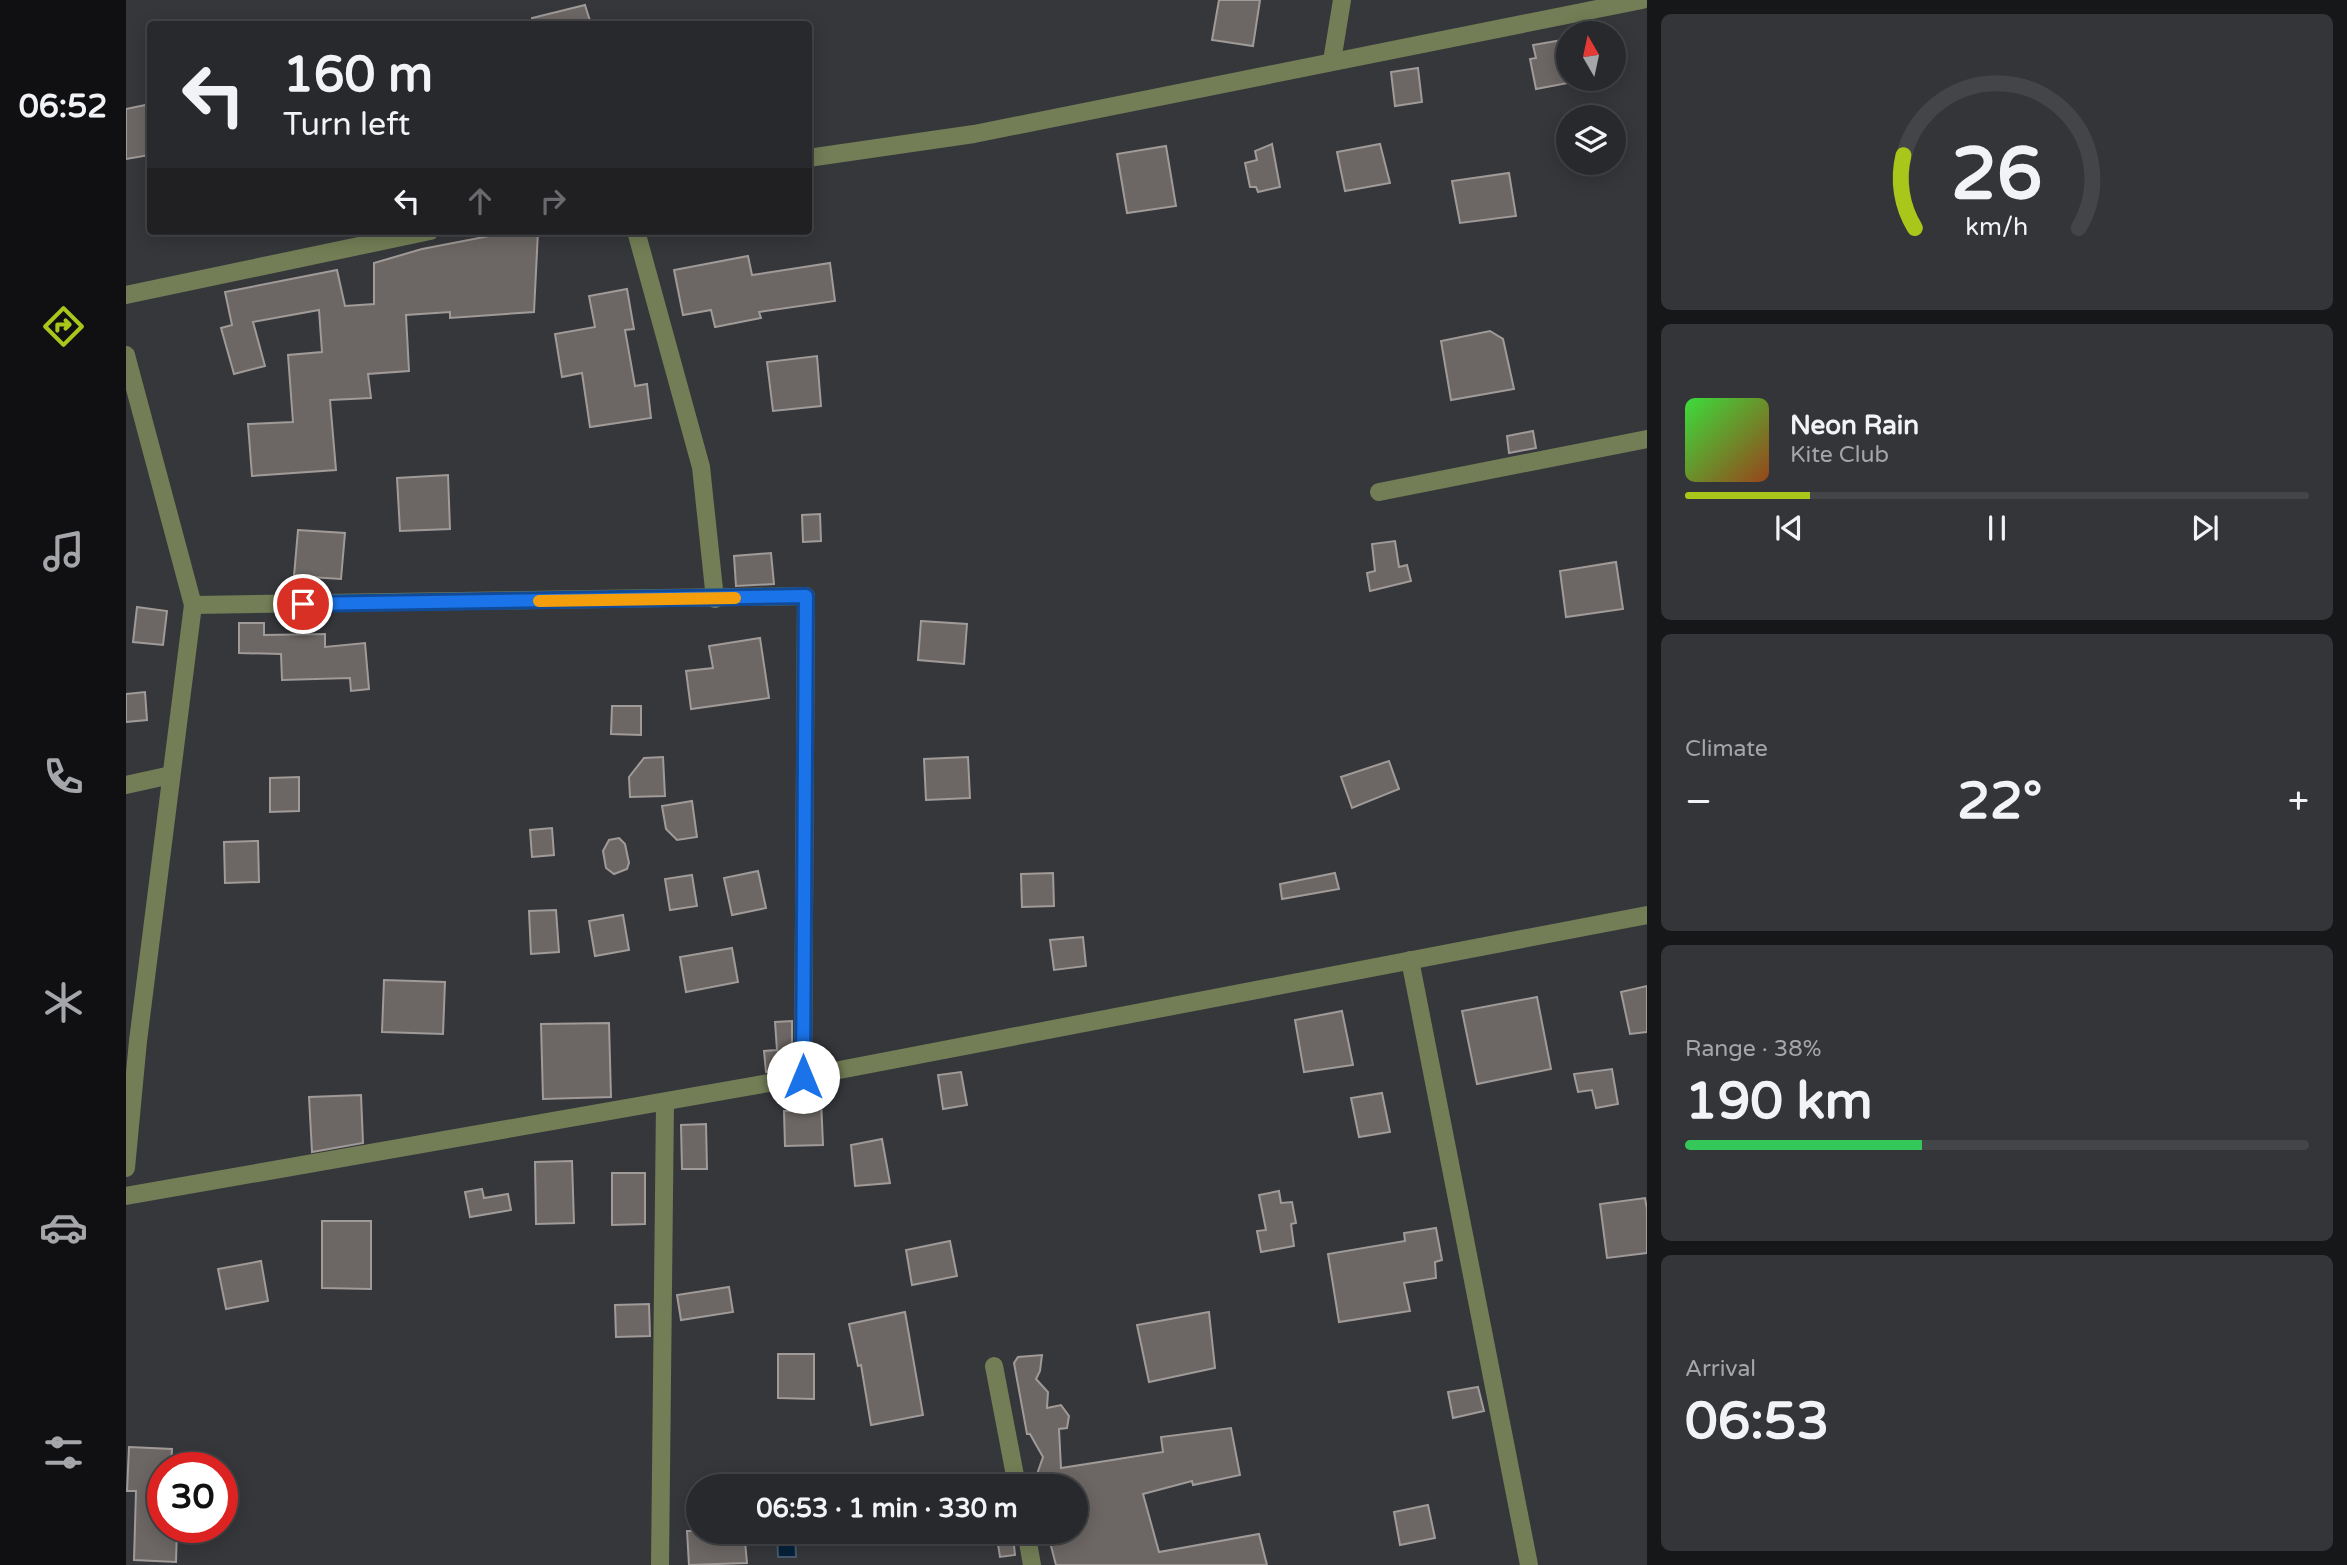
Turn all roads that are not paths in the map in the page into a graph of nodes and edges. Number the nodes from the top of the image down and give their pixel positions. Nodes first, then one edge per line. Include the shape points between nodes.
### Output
1 (1342, 0) edge
2 (1642, 0) edge
3 (1332, 61) junction
4 (812, 157) edge
5 (411, 235) edge
6 (637, 235) edge
7 (126, 295) edge
8 (126, 355) edge
9 (1647, 439) edge
10 (1379, 492) dead end
11 (715, 599) junction
12 (193, 605) junction
13 (171, 775) junction
14 (126, 786) edge
15 (1647, 915) edge
16 (1410, 960) junction
17 (132, 1042) edge
18 (803, 1077) junction
19 (665, 1102) junction
20 (126, 1168) edge
21 (126, 1196) edge
22 (994, 1366) dead end
23 (1015, 1474) edge
24 (1028, 1544) edge
25 (660, 1565) edge
26 (1032, 1565) edge
27 (1529, 1565) edge

1 - 3 street
2 - 3 street
3 - 4 street via 974,134
5 - 7 street
6 - 11 street via 701,467
8 - 12 street
9 - 10 street
11 - 12 street
11 - 18 street via 806,596
12 - 13 street
13 - 14 street
13 - 17 street
15 - 16 street
16 - 18 street
16 - 27 street
17 - 20 street
18 - 19 street
19 - 21 street
19 - 25 street
22 - 23 street
24 - 26 street

